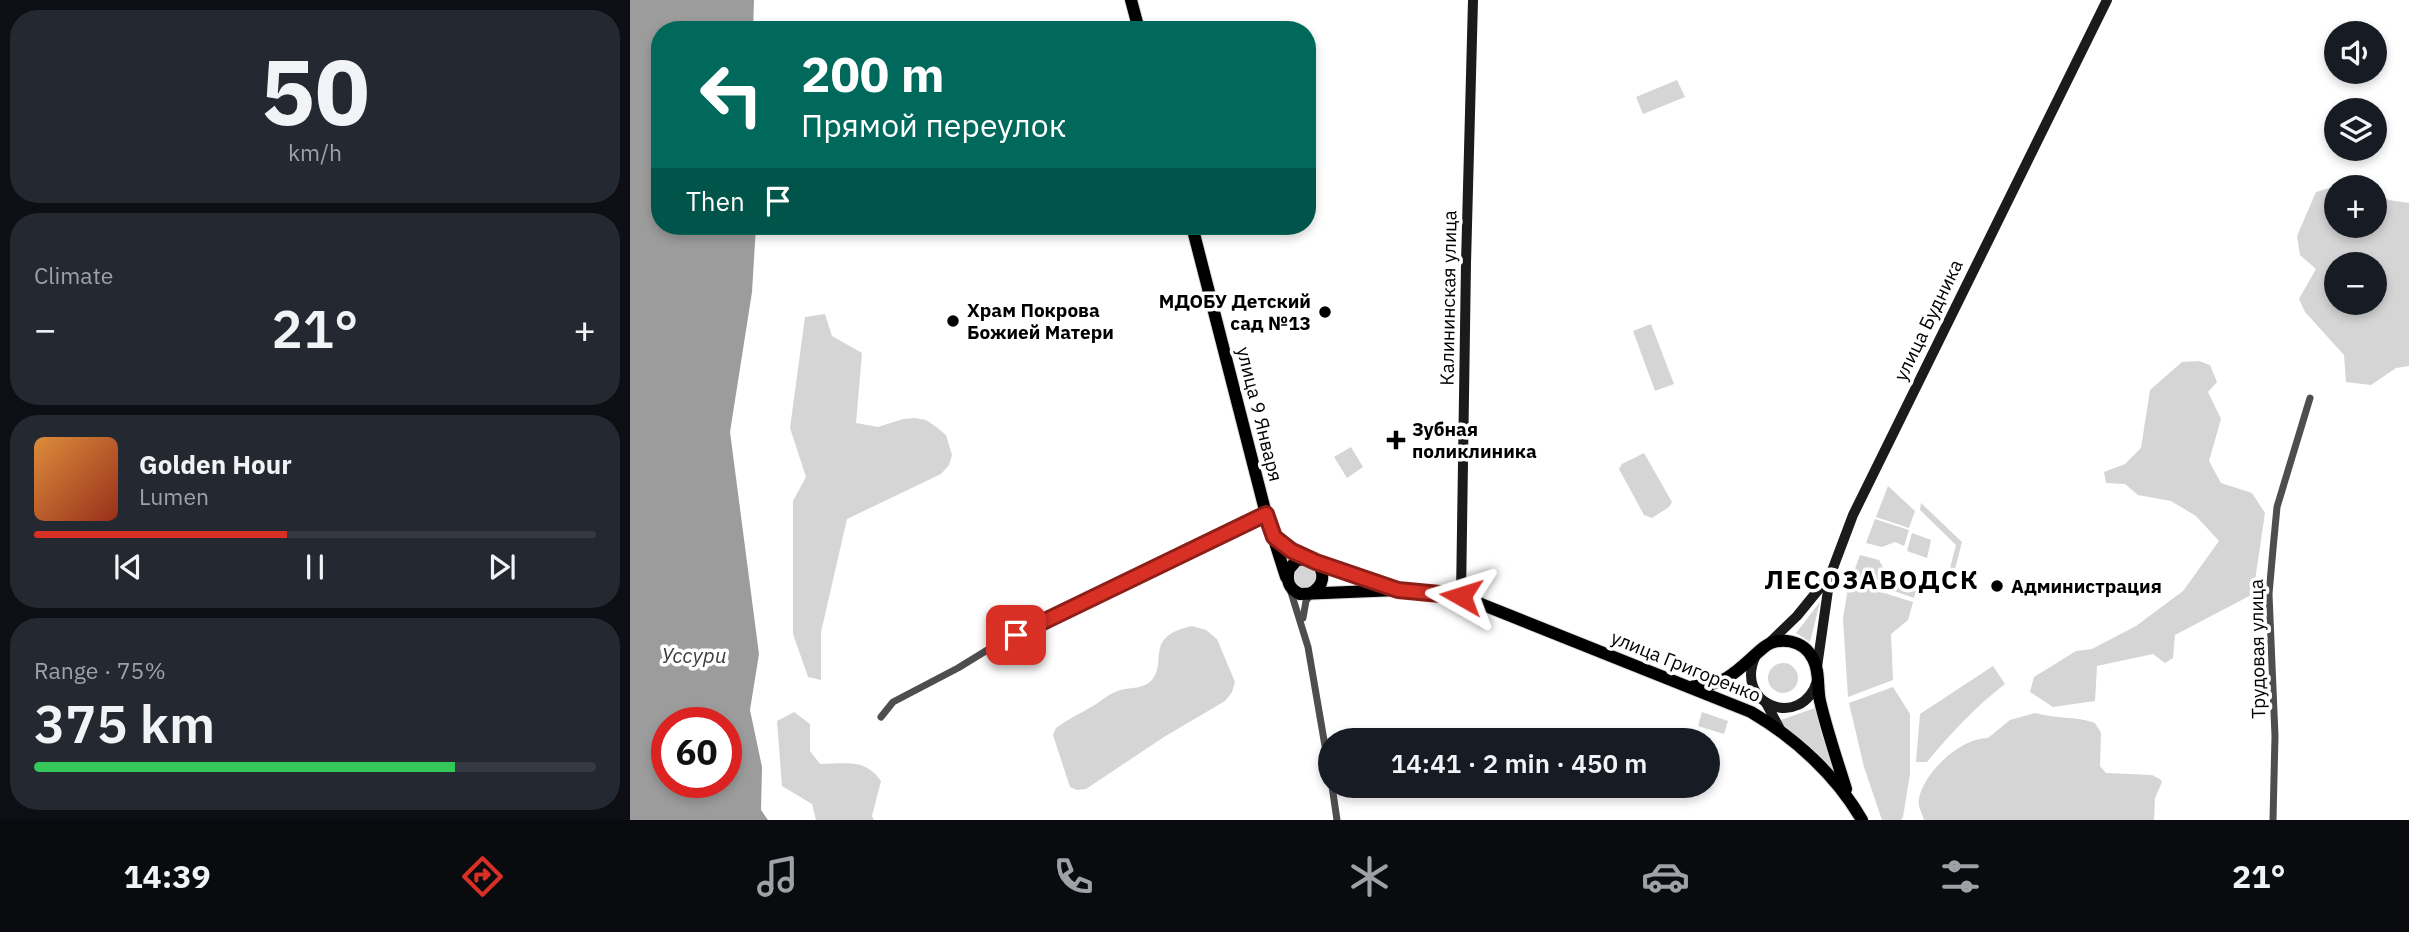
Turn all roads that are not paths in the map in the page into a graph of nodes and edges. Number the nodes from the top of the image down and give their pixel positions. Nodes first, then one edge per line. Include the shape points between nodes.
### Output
1 (1131, 0) edge
2 (1473, 0) edge
3 (2107, 0) edge
4 (1137, 21) edge
5 (1194, 235) edge
6 (2311, 398) dead end
7 (1266, 514) junction
8 (1274, 537) junction
9 (1312, 561) junction
10 (1830, 576) junction
11 (1288, 582) junction
12 (1398, 590) junction
13 (1311, 593) junction
14 (1461, 596) junction
15 (1302, 622) junction
16 (1761, 651) junction
17 (1817, 673) junction
18 (1690, 686) junction
19 (1766, 703) junction
20 (1745, 709) junction
21 (881, 717) dead end
22 (1321, 728) edge
23 (1781, 731) junction
24 (1847, 794) junction
25 (1334, 798) edge
26 (1859, 815) edge
27 (1337, 820) edge
28 (2273, 820) edge

1 - 4 main road
2 - 14 main road, Калининская улица
3 - 10 main road, улица Будника via 1853,515
5 - 7 main road, улица 9 Января
6 - 28 street, Трудовая улица via 2277,507 2273,549 2269,594
7 - 8 main road, улица 9 Января
7 - 21 street via 1002,641 894,702
8 - 9 main road
8 - 11 main road, улица 9 Января
9 - 11 main road via 1292,564
9 - 12 main road
9 - 13 main road via 1321,570 1322,581
10 - 16 main road
10 - 17 main road, улица Будника
11 - 13 main road via 1300,594
11 - 15 street, улица 9 Января
12 - 13 main road
12 - 14 main road, улица Григоренко
13 - 15 street
14 - 18 main road, улица Григоренко
15 - 22 street, улица 9 Января
16 - 17 main road via 1785,640 1796,643 1813,657
16 - 18 main road via 1724,680
16 - 19 main road via 1751,665 1752,687
17 - 19 main road via 1814,689 1798,705 1788,708
17 - 24 main road, улица Будника via 1824,716
18 - 20 main road, улица Григоренко
19 - 20 main road
19 - 23 main road
20 - 23 main road, улица Григоренко
23 - 24 main road, улица Григоренко
24 - 26 main road, улица Григоренко
25 - 27 street

